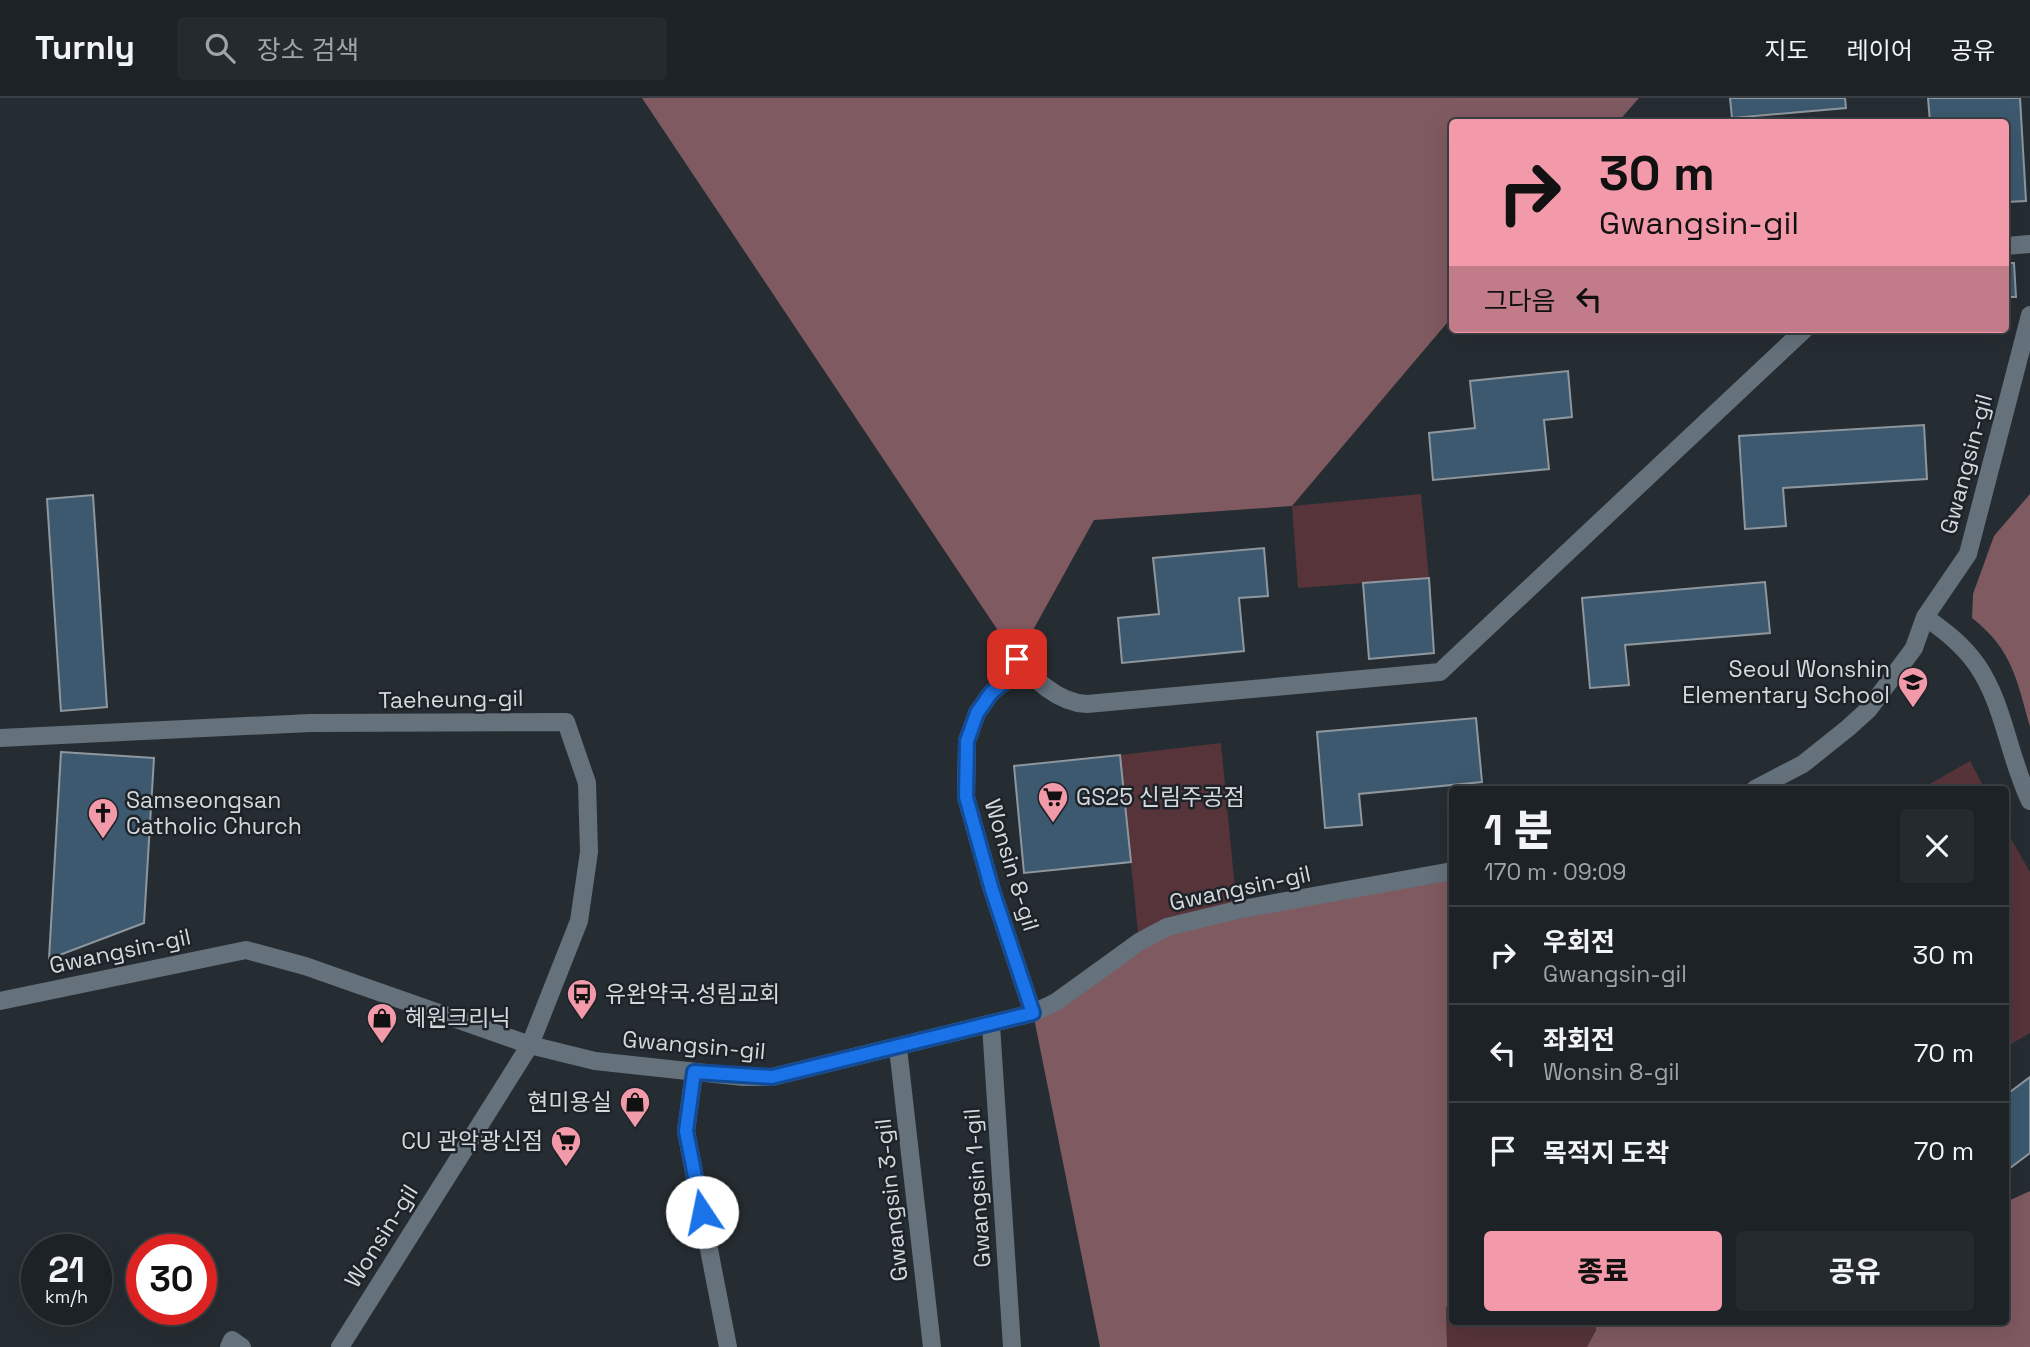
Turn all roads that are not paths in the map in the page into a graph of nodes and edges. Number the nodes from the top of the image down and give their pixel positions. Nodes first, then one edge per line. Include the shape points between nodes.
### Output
1 (2030, 244) edge
2 (2009, 246) edge
3 (2030, 318) edge
4 (1801, 333) edge
5 (1925, 617) junction
6 (0, 738) edge
7 (1761, 786) edge
8 (2030, 801) edge
9 (1449, 872) edge
10 (0, 1000) edge
11 (1033, 1013) junction
12 (991, 1025) junction
13 (530, 1045) junction
14 (898, 1048) junction
15 (694, 1072) junction
16 (229, 1347) edge
17 (242, 1347) edge
18 (340, 1347) edge
19 (728, 1347) edge
20 (932, 1347) edge
21 (1012, 1347) edge

1 - 2 street
3 - 5 street, Gwangsin-gil via 1968,554
4 - 11 street, Wonsin 8-gil via 1440,672 1087,704 1047,689 1017,659 1006,681 977,713 967,741 966,797
5 - 7 street, Gwangsin-gil via 1914,648 1869,709 1803,764
5 - 8 street via 1951,635 1977,665
6 - 13 street, Taeheung-gil via 310,723 566,722 587,783 589,852 579,921
9 - 11 street, Gwangsin-gil via 1167,928
10 - 13 street, Gwangsin-gil via 246,950 305,966
11 - 12 street, Gwangsin-gil
12 - 14 street, Gwangsin-gil
12 - 21 street, Gwangsin 1-gil
13 - 15 street, Gwangsin-gil via 595,1061
13 - 18 street, Wonsin-gil
14 - 15 street, Gwangsin-gil via 772,1077
14 - 20 street, Gwangsin 3-gil
15 - 19 street via 686,1131
16 - 17 street via 232,1340

